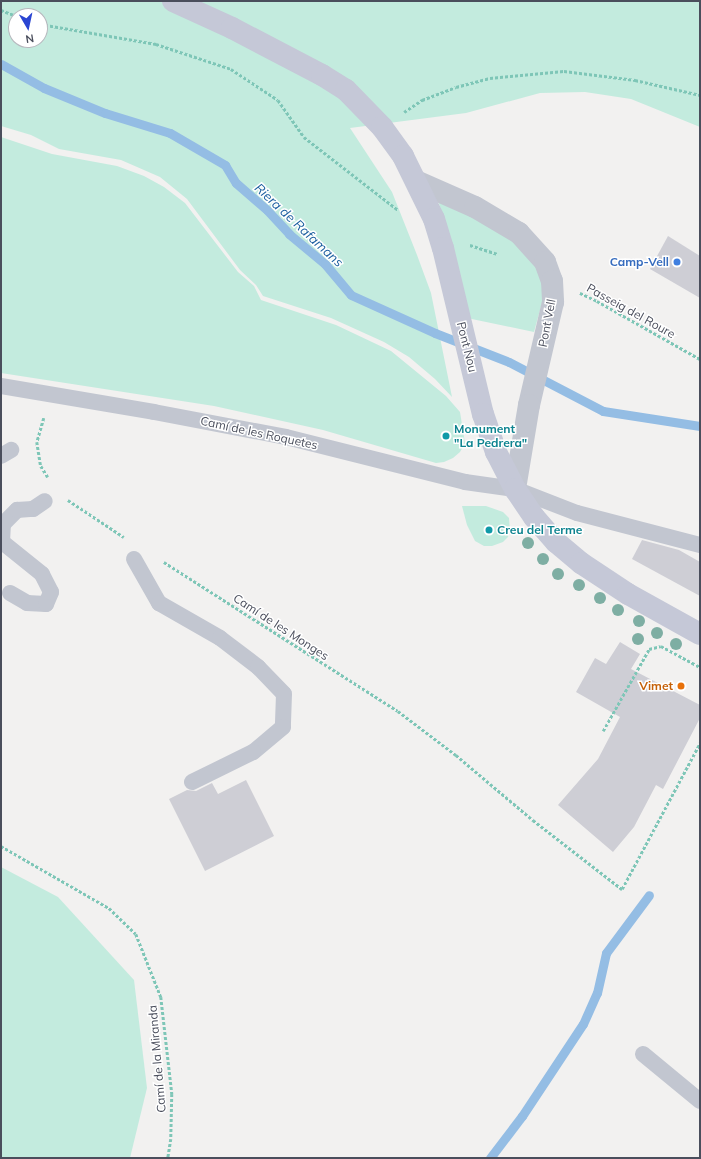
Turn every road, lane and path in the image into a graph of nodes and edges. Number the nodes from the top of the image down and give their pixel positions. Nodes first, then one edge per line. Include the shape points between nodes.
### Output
1 (173, 1) edge
2 (48, 25) edge
3 (700, 95) edge
4 (382, 127) junction
5 (416, 181) junction
6 (434, 218) junction
7 (552, 281) junction
8 (700, 359) edge
9 (1, 386) edge
10 (52, 395) junction
11 (49, 479) dead end
12 (515, 489) junction
13 (62, 496) dead end
14 (45, 501) dead end
15 (125, 538) dead end
16 (700, 545) edge
17 (134, 560) dead end
18 (161, 560) dead end
19 (10, 593) dead end
20 (700, 634) edge
21 (700, 667) edge
22 (603, 731) dead end
23 (700, 743) edge
24 (192, 782) dead end
25 (1, 846) edge
26 (643, 1054) dead end
27 (700, 1101) edge
28 (168, 1158) edge

1 - 4 main road, Pont Nou via 246,34 322,74 346,90
2 - 6 path via 156,44 231,69 278,100 304,136 410,219
3 - 4 path via 627,79 564,71 527,73 490,78 456,87 422,100
4 - 5 main road, Pont Nou via 403,156
5 - 6 main road, Pont Nou
5 - 7 street, Pont Vell via 475,207 519,233 546,262
6 - 12 main road, Pont Nou via 483,414 496,452
7 - 8 path, Passeig del Roure via 597,301
7 - 12 street, Pont Vell via 553,302 529,405
9 - 10 lane, Camí de les Roquetes
10 - 11 path via 37,442 41,466
10 - 12 lane, Camí de les Roquetes via 286,437 465,482
12 - 16 lane, Camí de les Roquetes via 577,513
12 - 20 main road, Pont Nou via 534,517 556,542 581,563 628,594
13 - 15 path
14 - 19 lane via 33,509 17,510 3,524 2,542 42,574 51,592 46,604 27,603
17 - 24 lane via 159,603 220,638 258,667 284,694 283,727 253,752
18 - 23 path, Camí de les Monges via 398,711 622,889
21 - 22 path via 661,646 649,649
25 - 28 path, Camí de la Miranda via 109,908 136,934 161,997 172,1094
26 - 27 lane

